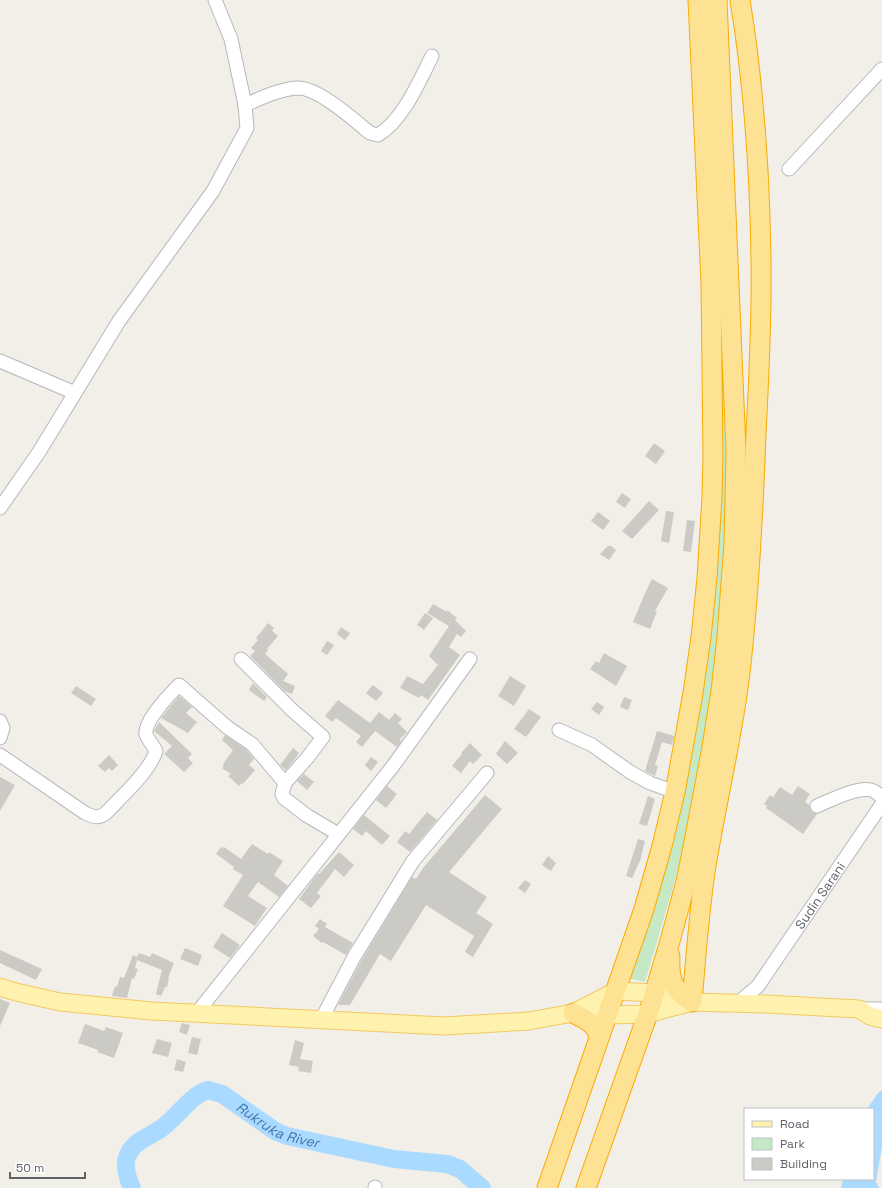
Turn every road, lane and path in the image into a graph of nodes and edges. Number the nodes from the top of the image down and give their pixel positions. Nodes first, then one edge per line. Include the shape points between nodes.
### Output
1 (215, 0) edge
2 (698, 0) edge
3 (717, 0) edge
4 (740, 0) edge
5 (432, 56) dead end
6 (882, 69) edge
7 (245, 105) junction
8 (789, 169) dead end
9 (0, 360) edge
10 (75, 393) junction
11 (0, 508) edge
12 (241, 659) dead end
13 (470, 659) dead end
14 (0, 721) edge
15 (559, 730) dead end
16 (0, 738) edge
17 (0, 755) edge
18 (487, 773) dead end
19 (285, 783) junction
20 (675, 792) junction
21 (882, 797) edge
22 (882, 804) edge
23 (817, 806) dead end
24 (338, 834) junction
25 (670, 941) junction
26 (758, 986) junction
27 (0, 987) edge
28 (616, 991) junction
29 (654, 993) junction
30 (692, 1002) junction
31 (738, 1003) junction
32 (766, 1004) junction
33 (859, 1009) junction
34 (882, 1009) edge
35 (573, 1013) junction
36 (196, 1014) junction
37 (648, 1014) junction
38 (608, 1015) junction
39 (882, 1019) edge
40 (320, 1020) junction
41 (599, 1039) junction
42 (547, 1188) edge
43 (586, 1188) edge

1 - 7 street via 231,39
2 - 20 highway via 711,283 712,497 702,637
3 - 25 highway via 736,435 734,543 721,691 687,878
4 - 30 highway via 752,93 760,205 761,317 756,452 743,644 732,730 706,867
5 - 7 street via 401,111 391,125 378,134 370,133 310,90 298,88 277,92
6 - 8 street
7 - 10 street via 247,128 213,191 119,321
9 - 10 street
10 - 11 street via 39,452
12 - 19 street via 323,737
13 - 24 street via 393,766
14 - 16 street via 3,728
15 - 20 street via 592,745 630,772
17 - 19 street via 86,813 100,817 154,758 156,751 148,739 147,727 161,702 179,685 227,727 252,744
18 - 40 street via 413,861 354,957
19 - 24 street via 282,791 284,798
20 - 28 highway via 648,895
21 - 23 street via 872,790 862,790
22 - 26 street, Sudin Sarani
24 - 36 street
25 - 29 highway
25 - 30 highway via 669,970 672,982 681,995
26 - 31 street, Sudin Sarani
26 - 32 street
27 - 36 main road via 60,1002
28 - 29 main road
28 - 35 main road
28 - 38 highway
29 - 30 main road
29 - 37 highway
30 - 31 main road
30 - 37 main road
31 - 32 main road
32 - 33 main road
33 - 34 street
33 - 39 main road via 870,1016
35 - 38 main road
35 - 40 main road via 529,1020 444,1026
35 - 41 highway via 594,1026
36 - 40 main road
37 - 38 main road
37 - 43 highway
38 - 41 highway
41 - 42 highway

